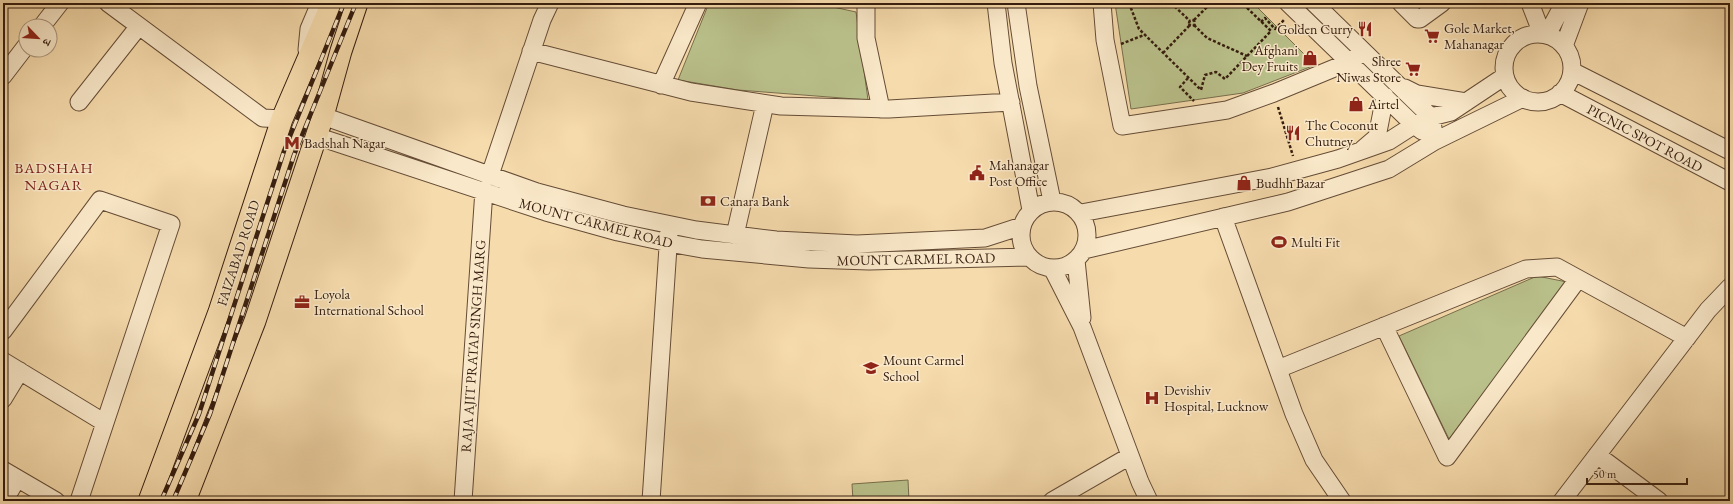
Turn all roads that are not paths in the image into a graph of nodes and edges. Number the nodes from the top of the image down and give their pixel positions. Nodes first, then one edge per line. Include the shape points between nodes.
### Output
1 (60, 3) edge
2 (108, 3) edge
3 (320, 3) edge
4 (332, 3) edge
5 (357, 3) edge
6 (550, 3) edge
7 (698, 3) edge
8 (864, 3) edge
9 (996, 3) edge
10 (1016, 3) edge
11 (1102, 3) edge
12 (1288, 3) edge
13 (1314, 3) edge
14 (1401, 3) edge
15 (1442, 3) edge
16 (1530, 3) edge
17 (1564, 3) edge
18 (1580, 3) edge
19 (125, 8) edge
20 (48, 18) edge
21 (139, 26) junction
22 (1544, 34) junction
23 (1564, 46) junction
24 (531, 51) junction
25 (1364, 52) junction
26 (18, 56) edge
27 (306, 60) junction
28 (1349, 62) junction
29 (1572, 71) junction
30 (3, 76) edge
31 (1505, 76) junction
32 (1393, 81) junction
33 (661, 85) junction
34 (1560, 93) junction
35 (1385, 96) junction
36 (1523, 98) junction
37 (79, 102) dead end
38 (1010, 102) junction
39 (1466, 102) junction
40 (765, 104) junction
41 (881, 108) junction
42 (323, 116) junction
43 (1431, 117) junction
44 (282, 119) junction
45 (1414, 125) junction
46 (316, 136) junction
47 (1435, 141) junction
48 (1359, 151) junction
49 (1730, 151) edge
50 (1730, 182) edge
51 (487, 183) junction
52 (1052, 201) junction
53 (1031, 210) junction
54 (1081, 213) junction
55 (1223, 217) junction
56 (670, 225) junction
57 (1022, 226) junction
58 (735, 235) junction
59 (669, 243) junction
60 (1080, 255) junction
61 (1029, 258) junction
62 (1052, 268) junction
63 (1578, 279) junction
64 (1730, 287) edge
65 (1384, 326) junction
66 (1082, 327) junction
67 (3, 331) edge
68 (1687, 338) junction
69 (3, 361) edge
70 (1278, 369) junction
71 (20, 371) junction
72 (3, 399) edge
73 (105, 423) junction
74 (1597, 455) junction
75 (1130, 456) junction
76 (10, 474) edge
77 (4, 501) edge
78 (56, 501) edge
79 (79, 501) edge
80 (149, 501) edge
81 (186, 501) edge
82 (463, 501) edge
83 (651, 501) edge
84 (1052, 501) edge
85 (1149, 501) edge
86 (1342, 501) edge
87 (1562, 501) edge
88 (1659, 501) edge

1 - 20 street
2 - 19 street
3 - 27 street, FAIZABAD ROAD via 309,29
4 - 27 main road
5 - 42 main road
6 - 24 street, RAJA AJIT PRATAP SINGH MARG
7 - 33 street
8 - 41 street via 866,38
9 - 38 street
10 - 52 street via 1028,86
11 - 28 street via 1105,40 1122,126 1228,110
12 - 28 street
13 - 25 street
14 - 15 street via 1417,19
16 - 22 street
17 - 22 street
18 - 23 street
19 - 21 street
21 - 37 street
21 - 44 street via 263,118
22 - 23 street via 1557,39
22 - 31 street via 1531,35 1513,46 1507,55
23 - 29 street via 1572,62
24 - 33 street
24 - 51 street, RAJA AJIT PRATAP SINGH MARG
25 - 28 street
25 - 32 street
26 - 30 street
27 - 44 main road, FAIZABAD ROAD
28 - 35 street
29 - 34 street via 1570,80
29 - 49 street, PICNIC SPOT ROAD
31 - 36 street via 1509,85
31 - 39 street
32 - 39 street via 1417,94
32 - 43 street
33 - 40 street
34 - 36 street via 1552,99 1542,101
34 - 50 street, PICNIC SPOT ROAD
35 - 45 street
35 - 48 street via 1377,137
36 - 47 street
38 - 41 street
38 - 53 street
39 - 43 street via 1451,112
40 - 41 street
40 - 58 street
42 - 46 main road
42 - 51 street
43 - 45 street
43 - 47 street
44 - 80 main road, FAIZABAD ROAD via 219,312
45 - 47 street
45 - 48 street via 1389,141
46 - 51 street, MOUNT CARMEL ROAD
46 - 81 main road via 255,321
47 - 55 street via 1389,169 1288,202
48 - 54 street via 1272,177
51 - 56 street via 544,194
51 - 59 street, MOUNT CARMEL ROAD via 546,212
51 - 82 street, RAJA AJIT PRATAP SINGH MARG
52 - 53 street
52 - 54 street via 1068,203
53 - 57 street
54 - 60 street via 1087,225 1088,238
55 - 60 street
55 - 70 street
56 - 58 street
56 - 59 street
57 - 58 street via 985,238 921,242 857,244
57 - 61 street via 1022,243
59 - 61 street, MOUNT CARMEL ROAD via 816,260
59 - 83 street
60 - 62 street via 1064,267
60 - 66 street
61 - 62 street via 1040,265
62 - 66 street
63 - 65 street via 1557,267 1526,270
63 - 65 street via 1447,456
63 - 68 street
64 - 68 street
65 - 70 street
66 - 75 street
67 - 73 street via 100,200 171,224
68 - 74 street
69 - 71 street
70 - 86 street via 1314,460
71 - 72 street
71 - 73 street
73 - 79 street
74 - 87 street
74 - 88 street
75 - 84 street
75 - 85 street
76 - 77 street
76 - 78 street

